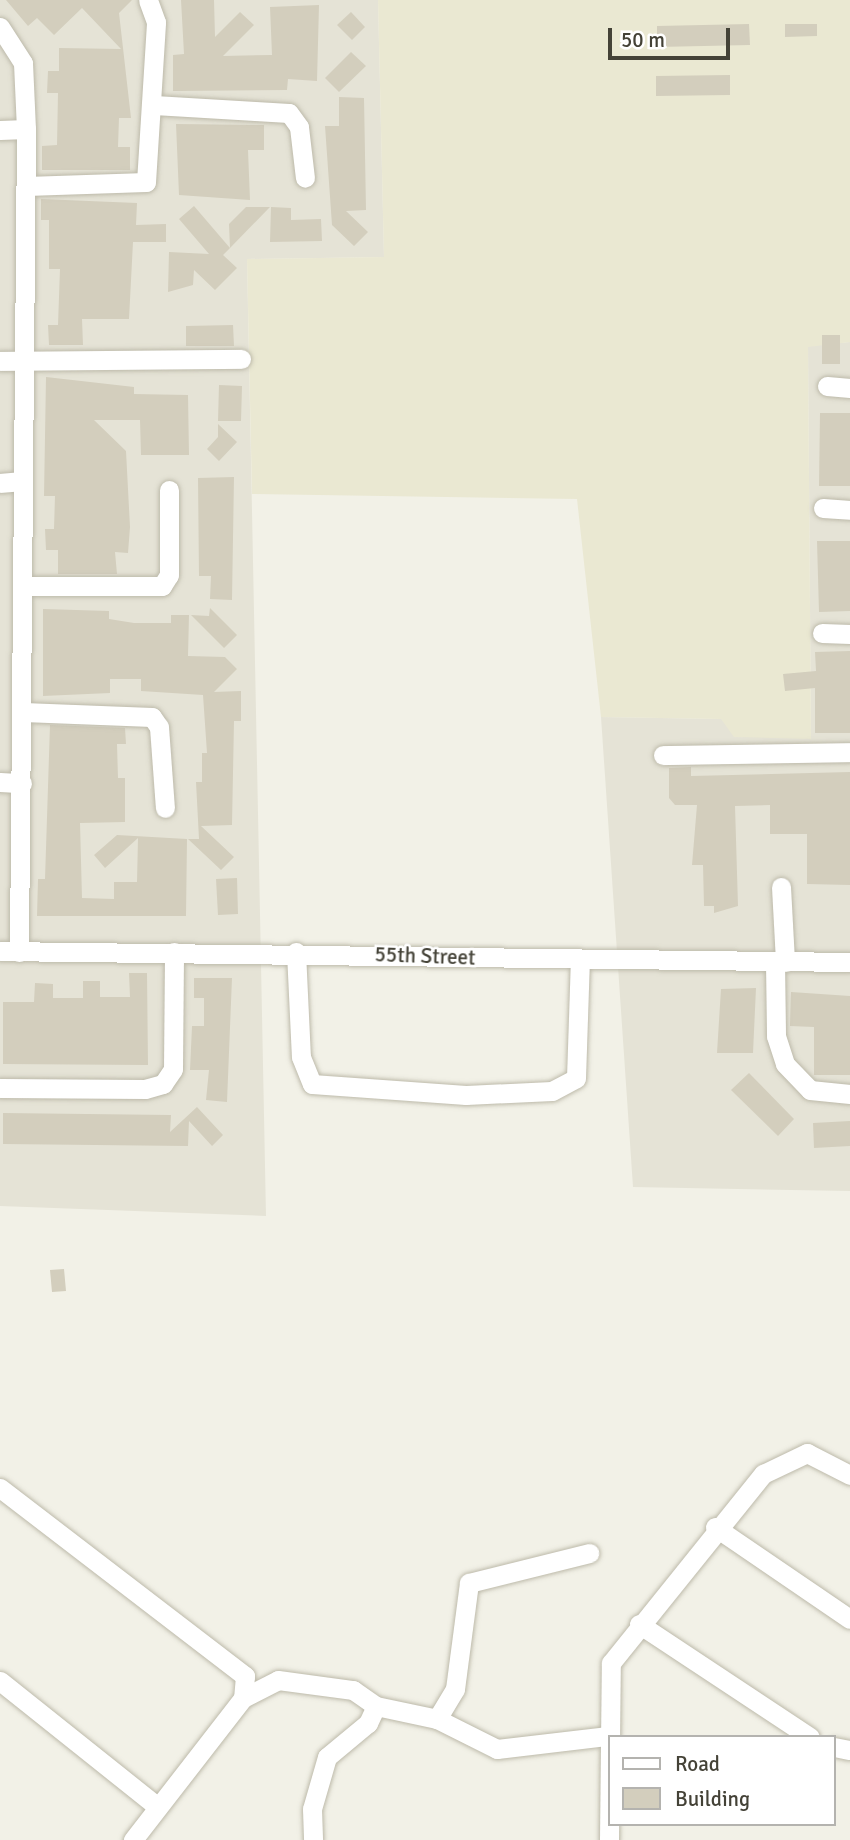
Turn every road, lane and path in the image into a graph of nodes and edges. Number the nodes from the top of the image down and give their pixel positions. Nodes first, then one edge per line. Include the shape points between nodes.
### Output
1 (148, 0) edge
2 (0, 27) edge
3 (155, 106) junction
4 (26, 129) junction
5 (0, 130) edge
6 (305, 178) dead end
7 (26, 186) junction
8 (241, 359) dead end
9 (0, 361) edge
10 (26, 361) junction
11 (827, 386) dead end
12 (850, 388) edge
13 (22, 481) junction
14 (0, 482) edge
15 (169, 490) dead end
16 (823, 508) dead end
17 (850, 510) edge
18 (24, 586) junction
19 (822, 634) dead end
20 (850, 634) edge
21 (23, 712) junction
22 (850, 752) edge
23 (663, 755) dead end
24 (0, 782) edge
25 (22, 783) junction
26 (165, 808) dead end
27 (781, 887) dead end
28 (10, 951) edge
29 (174, 951) junction
30 (296, 952) junction
31 (580, 960) junction
32 (780, 962) junction
33 (850, 962) edge
34 (0, 1088) edge
35 (850, 1094) edge
36 (850, 1475) edge
37 (0, 1488) edge
38 (715, 1527) junction
39 (589, 1553) dead end
40 (850, 1619) edge
41 (639, 1624) junction
42 (0, 1681) edge
43 (243, 1698) junction
44 (376, 1706) junction
45 (437, 1719) junction
46 (608, 1735) edge
47 (807, 1735) edge
48 (608, 1736) edge
49 (158, 1807) junction
50 (139, 1833) edge
51 (159, 1840) edge
52 (313, 1840) edge

1 - 3 street via 156,22
2 - 4 street via 23,63
3 - 6 street via 289,113 299,127
3 - 7 street via 149,174 142,185
4 - 5 street
4 - 7 street
7 - 10 street
8 - 10 street
9 - 10 street
10 - 13 street
11 - 12 street
13 - 14 street
13 - 18 street
15 - 18 street via 169,575 162,586
16 - 17 street
18 - 21 street
19 - 20 street
21 - 25 street
21 - 26 street via 152,717 159,727
22 - 23 street
24 - 25 street
25 - 28 street
27 - 32 street
28 - 29 street, 55th Street
29 - 30 street, 55th Street
29 - 34 street via 173,1069 163,1084 145,1089
30 - 31 street, 55th Street
30 - 31 street via 301,1057 312,1084 466,1095 552,1091 576,1078
31 - 32 street, 55th Street
32 - 33 street, 55th Street
32 - 35 street via 776,1036 785,1064 810,1090
36 - 38 street via 807,1453 763,1474
37 - 43 street via 238,1668 246,1681
38 - 40 street
38 - 41 street
39 - 45 street via 469,1583 456,1689
41 - 46 street via 611,1663
41 - 47 street
42 - 49 street
43 - 44 street via 278,1681 353,1690
43 - 49 street
44 - 45 street
44 - 52 street via 368,1723 327,1757 312,1809
45 - 48 street via 497,1748
49 - 50 street
50 - 51 street

